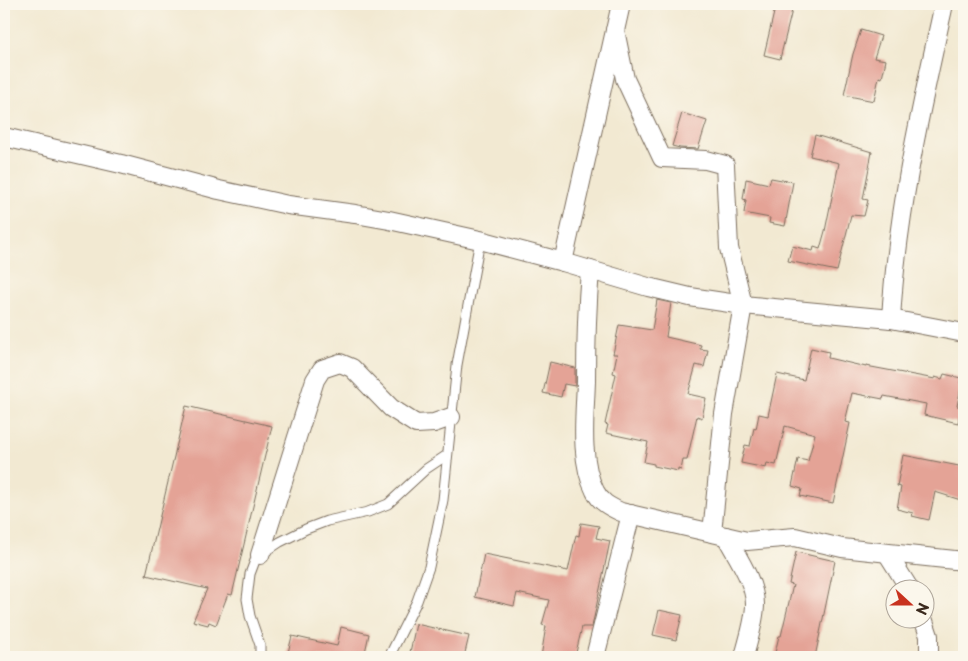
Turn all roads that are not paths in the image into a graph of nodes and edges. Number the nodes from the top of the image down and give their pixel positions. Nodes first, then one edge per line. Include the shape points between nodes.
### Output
1 (621, 4) edge
2 (944, 4) edge
3 (615, 30) junction
4 (4, 137) edge
5 (480, 240) junction
6 (563, 262) junction
7 (590, 270) junction
8 (743, 305) junction
9 (891, 319) junction
10 (964, 333) edge
11 (451, 417) junction
12 (447, 455) junction
13 (631, 514) junction
14 (719, 534) junction
15 (888, 553) junction
16 (260, 555) junction
17 (964, 561) edge
18 (903, 578) edge
19 (926, 628) edge
20 (260, 657) edge
21 (389, 657) edge
22 (595, 657) edge
23 (744, 657) edge
24 (929, 657) edge

1 - 3 street
2 - 9 street via 909,170 898,237
3 - 6 street
3 - 8 street via 625,79 662,158 706,160 725,165 729,248
4 - 5 street via 288,205 355,214
5 - 6 street
5 - 11 lane
6 - 7 street
7 - 8 street via 648,287
7 - 13 street via 585,348 587,463 591,482 600,499 614,509
8 - 9 street
8 - 14 street via 724,414
9 - 10 street
11 - 12 lane
11 - 16 street via 416,424 391,408 352,368 340,363 322,369 315,380
12 - 16 lane via 383,507 306,529
12 - 21 lane via 443,500 429,567 417,601
13 - 14 street
13 - 22 street
14 - 15 street via 747,541 794,537 842,548
14 - 23 street via 747,574 755,599
15 - 17 street
15 - 18 street
16 - 20 lane via 252,567 247,599 260,645
19 - 24 street

